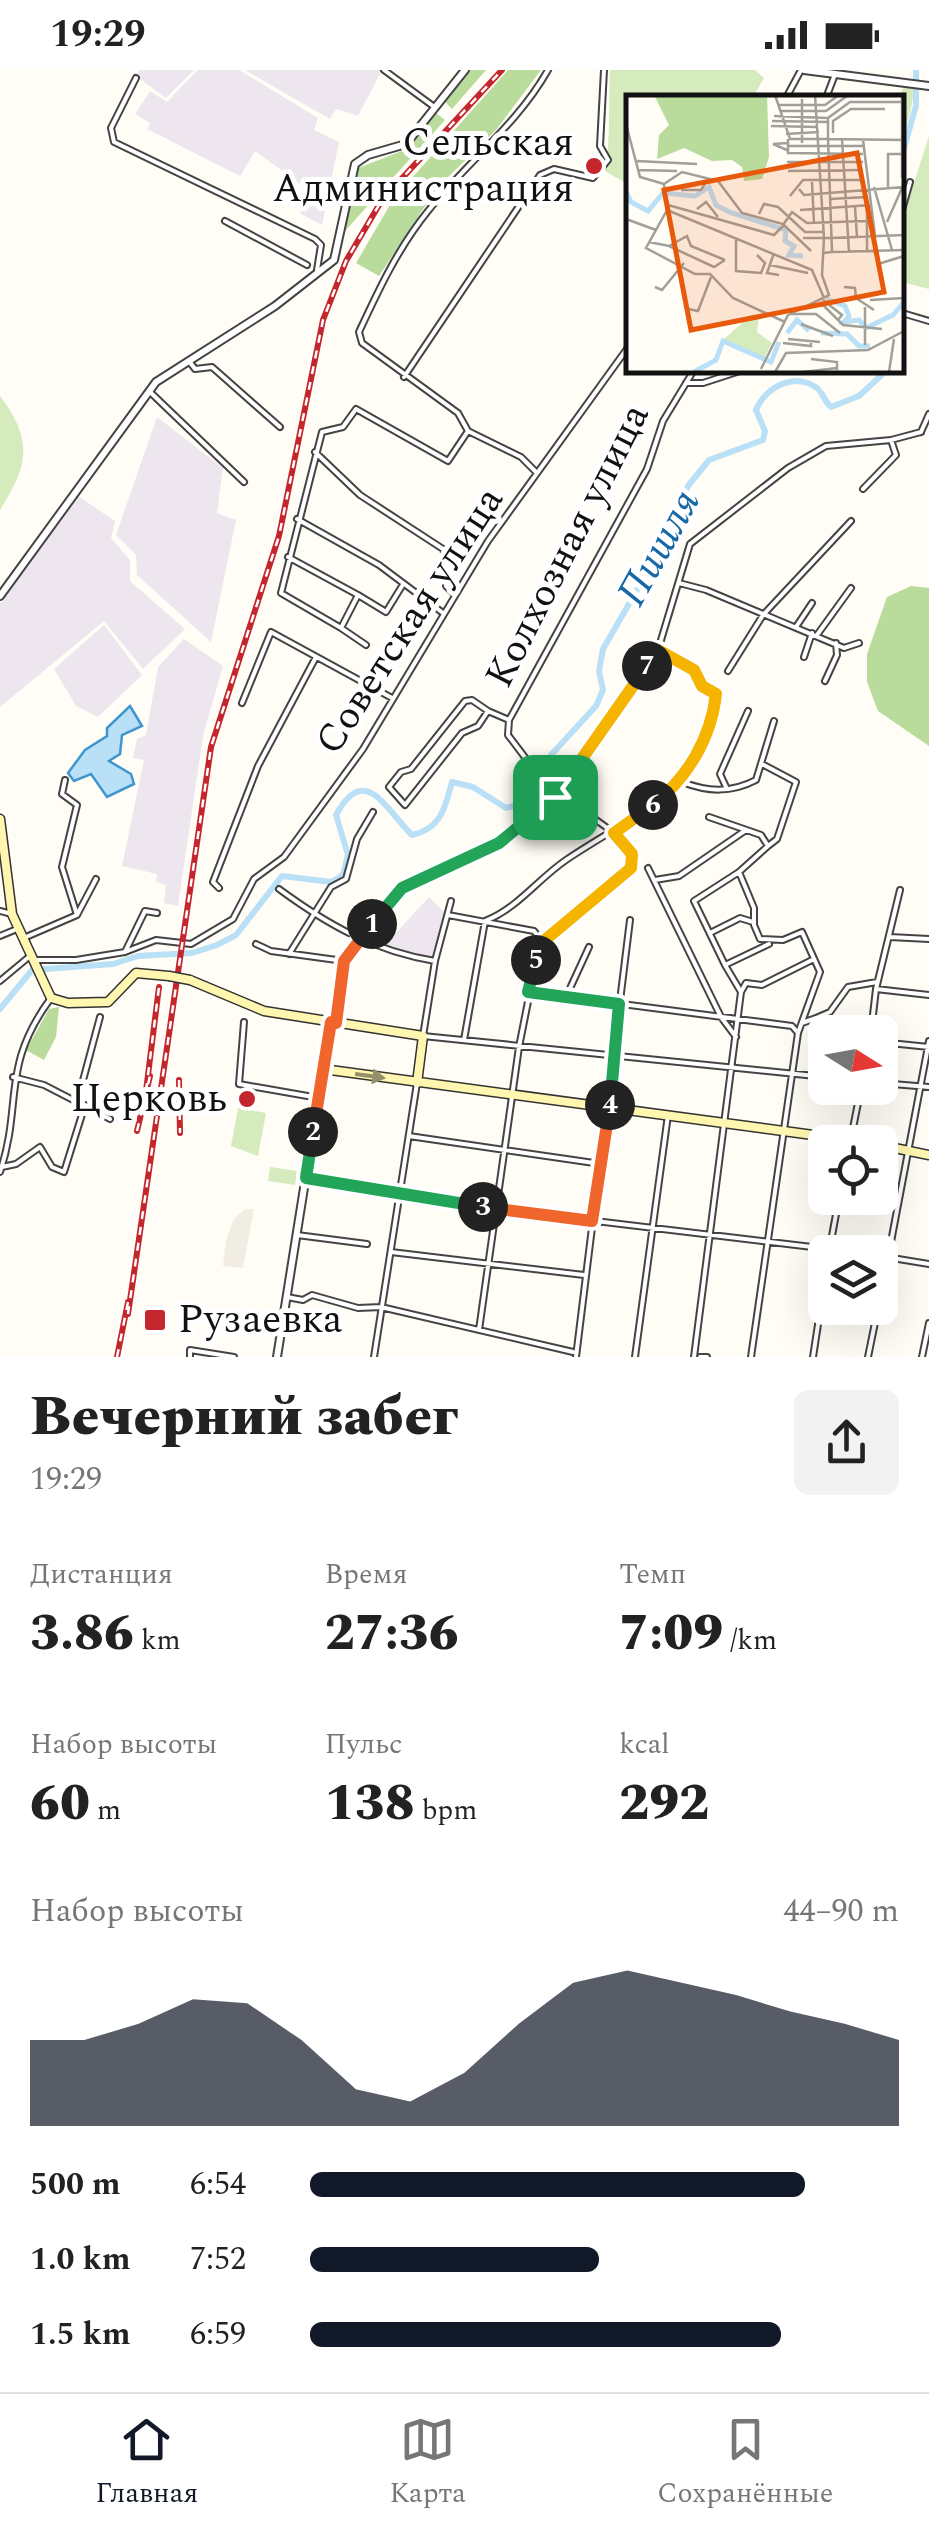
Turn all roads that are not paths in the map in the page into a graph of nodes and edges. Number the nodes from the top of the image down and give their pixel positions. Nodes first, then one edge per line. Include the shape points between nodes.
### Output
1 (384, 70) edge
2 (465, 70) edge
3 (548, 70) edge
4 (604, 70) edge
5 (803, 70) edge
6 (834, 77) junction
7 (136, 78) dead end
8 (925, 86) edge
9 (788, 95) edge
10 (827, 95) edge
11 (437, 108) junction
12 (910, 182) dead end
13 (904, 203) edge
14 (225, 222) dead end
15 (307, 264) dead end
16 (318, 270) junction
17 (904, 315) edge
18 (929, 322) edge
19 (626, 350) edge
20 (189, 361) junction
21 (693, 372) edge
22 (737, 372) edge
23 (404, 377) junction
24 (686, 383) junction
25 (149, 391) junction
26 (929, 414) edge
27 (280, 428) dead end
28 (468, 431) junction
29 (921, 432) junction
30 (929, 435) edge
31 (891, 440) junction
32 (314, 451) junction
33 (538, 473) junction
34 (244, 482) dead end
35 (863, 490) dead end
36 (297, 519) junction
37 (851, 521) dead end
38 (288, 557) junction
39 (680, 584) junction
40 (402, 586) junction
41 (850, 588) dead end
42 (454, 594) junction
43 (358, 595) junction
44 (0, 596) edge
45 (812, 603) dead end
46 (442, 613) junction
47 (763, 614) junction
48 (796, 627) junction
49 (341, 628) junction
50 (814, 634) junction
51 (836, 642) junction
52 (859, 642) dead end
53 (366, 644) dead end
54 (658, 650) junction
55 (804, 656) dead end
56 (316, 657) junction
57 (728, 672) dead end
58 (825, 681) dead end
59 (392, 698) junction
60 (242, 703) dead end
61 (488, 711) junction
62 (748, 711) dead end
63 (509, 720) junction
64 (774, 721) dead end
65 (762, 764) junction
66 (65, 780) dead end
67 (682, 782) junction
68 (727, 789) junction
69 (557, 796) junction
70 (373, 812) dead end
71 (709, 816) dead end
72 (0, 819) edge
73 (746, 830) junction
74 (614, 833) junction
75 (768, 846) junction
76 (648, 868) dead end
77 (739, 872) junction
78 (96, 879) dead end
79 (656, 880) junction
80 (219, 888) dead end
81 (279, 889) dead end
82 (900, 890) dead end
83 (451, 901) dead end
84 (0, 912) edge
85 (157, 913) dead end
86 (12, 914) junction
87 (78, 915) junction
88 (315, 915) junction
89 (448, 915) junction
90 (630, 920) dead end
91 (485, 922) junction
92 (754, 922) junction
93 (17, 929) junction
94 (710, 933) junction
95 (0, 936) edge
96 (890, 936) junction
97 (22, 939) junction
98 (929, 939) edge
99 (358, 940) junction
100 (543, 942) junction
101 (770, 942) junction
102 (256, 944) dead end
103 (589, 947) dead end
104 (125, 952) junction
105 (290, 954) junction
106 (814, 958) junction
107 (32, 960) junction
108 (344, 961) junction
109 (435, 961) junction
110 (725, 966) junction
111 (0, 970) edge
112 (2, 979) edge
113 (879, 981) junction
114 (876, 989) junction
115 (528, 992) junction
116 (741, 992) junction
117 (929, 995) edge
118 (566, 997) junction
119 (51, 998) junction
120 (619, 1004) junction
121 (823, 1015) edge
122 (873, 1015) edge
123 (100, 1017) dead end
124 (720, 1017) junction
125 (738, 1020) junction
126 (808, 1021) edge
127 (244, 1022) dead end
128 (334, 1023) junction
129 (802, 1023) junction
130 (798, 1034) junction
131 (423, 1036) junction
132 (736, 1037) junction
133 (464, 1040) junction
134 (898, 1043) edge
135 (929, 1045) edge
136 (518, 1047) junction
137 (613, 1056) junction
138 (324, 1069) junction
139 (731, 1069) junction
140 (791, 1073) junction
141 (808, 1075) edge
142 (13, 1076) junction
143 (416, 1083) junction
144 (898, 1085) edge
145 (921, 1087) junction
146 (929, 1088) edge
147 (512, 1094) junction
148 (319, 1098) junction
149 (78, 1100) junction
150 (85, 1105) junction
151 (610, 1108) junction
152 (668, 1115) junction
153 (110, 1119) dead end
154 (724, 1123) junction
155 (785, 1132) junction
156 (3, 1135) edge
157 (808, 1135) edge
158 (409, 1136) junction
159 (898, 1149) edge
160 (504, 1150) junction
161 (911, 1152) junction
162 (929, 1156) edge
163 (601, 1164) junction
164 (1, 1169) edge
165 (306, 1178) junction
166 (399, 1195) junction
167 (496, 1209) junction
168 (592, 1221) junction
169 (652, 1228) junction
170 (296, 1234) junction
171 (710, 1234) junction
172 (894, 1235) edge
173 (767, 1242) junction
174 (367, 1244) dead end
175 (808, 1248) edge
176 (390, 1252) junction
177 (898, 1259) edge
178 (488, 1263) junction
179 (929, 1264) edge
180 (584, 1274) junction
181 (287, 1296) junction
182 (381, 1307) junction
183 (929, 1323) edge
184 (818, 1325) edge
185 (875, 1325) edge
186 (479, 1330) junction
187 (576, 1355) edge
188 (190, 1357) edge
189 (234, 1357) edge
190 (278, 1357) edge
191 (374, 1357) edge
192 (635, 1357) edge
193 (700, 1357) edge
194 (751, 1357) edge
195 (813, 1357) edge
196 (868, 1357) edge
197 (922, 1357) edge

1 - 11 street
2 - 11 street
3 - 23 street via 511,126 464,168 398,251 358,332 362,343
4 - 23 street via 600,146 608,160 601,173 593,178 554,169 540,175
5 - 6 street
5 - 9 street
6 - 8 street
6 - 10 street
7 - 16 street via 111,128 114,142 316,239
11 - 16 street via 406,144 355,164 338,251
12 - 13 street
14 - 15 street
16 - 20 street
17 - 18 street
19 - 33 street, Советская улица
20 - 25 street
20 - 27 street via 195,369 212,367
21 - 24 street, Колхозная улица
22 - 24 street
23 - 28 street via 458,413
24 - 63 street, Колхозная улица via 663,421 647,469
25 - 34 street
25 - 44 street
26 - 29 street
28 - 32 street via 448,461 356,409 343,426 322,432
28 - 33 street via 520,456
29 - 30 street
29 - 31 street
31 - 35 street via 896,455
31 - 39 street via 826,446 788,468 690,544
32 - 36 street
32 - 42 street via 360,495 442,549 446,586
33 - 42 street, Советская улица
36 - 38 street
36 - 40 street
37 - 47 street
38 - 43 street
38 - 49 street via 281,593
39 - 47 street
39 - 54 street
40 - 43 street via 386,612
40 - 46 street
41 - 50 street
42 - 46 street, Советская улица
43 - 49 street
45 - 48 street
46 - 59 street, Советская улица
47 - 48 street
47 - 57 street
48 - 50 street
49 - 53 street
50 - 51 street
50 - 55 street
51 - 52 street via 844,648
51 - 58 street
54 - 67 street via 694,670 716,694 714,716
54 - 69 street
56 - 59 street
56 - 60 street via 271,632
56 - 80 street via 258,766 213,882
59 - 104 street, Советская улица via 284,857 254,879 233,919 191,944 156,940
61 - 61 street, Колхозная улица via 462,734 405,805 389,787 401,772 411,769 466,700
61 - 63 street
62 - 68 street via 720,774
63 - 69 street, Колхозная улица via 508,735
64 - 65 street
65 - 68 street via 756,780
65 - 75 street via 796,782 777,839
66 - 87 street via 62,794 77,805 62,866
67 - 68 street via 705,791
67 - 74 street
69 - 74 street, Колхозная улица
69 - 99 street via 499,843 402,888
70 - 88 street via 346,879 331,887
71 - 73 street
72 - 86 main road
73 - 75 street
73 - 79 street via 679,876
74 - 91 street
74 - 100 street via 632,854 631,868
75 - 77 street
76 - 79 street
77 - 92 street
77 - 94 street via 694,901
78 - 87 street
79 - 124 street
81 - 88 street
82 - 96 street
83 - 89 street
84 - 86 street
85 - 104 street via 145,911
86 - 93 main road
87 - 97 street
88 - 99 street
88 - 105 street
89 - 91 street
89 - 109 street
90 - 120 street
91 - 100 street via 534,931
91 - 133 street
92 - 94 street via 740,918
92 - 101 street via 760,939
93 - 95 street
93 - 97 main road
94 - 110 street
96 - 98 street
96 - 113 street
97 - 107 main road
99 - 108 street
99 - 109 street
100 - 115 street
101 - 106 street via 802,932
101 - 110 street
102 - 105 street
103 - 118 street
104 - 107 street
105 - 108 street
106 - 116 street via 762,985 746,983
106 - 129 street via 820,972
107 - 112 street
107 - 119 main road
108 - 128 street
109 - 131 street
110 - 116 street
111 - 112 street
113 - 114 street
113 - 121 street via 848,988
114 - 117 street
114 - 122 street
115 - 118 street
115 - 136 street
116 - 125 street
118 - 120 street
119 - 128 main road, bridge via 102,1004 136,973 190,980 264,1012
119 - 142 street
120 - 124 street
120 - 137 street
123 - 149 street
124 - 125 street
124 - 132 street
125 - 130 street via 792,1026
125 - 132 street
126 - 129 street
127 - 148 street via 239,1084
128 - 131 main road
128 - 138 main road
129 - 130 street
130 - 140 street
131 - 133 street
131 - 143 main road
132 - 139 street
133 - 136 street
134 - 135 street
135 - 145 street
136 - 137 street
136 - 147 street
137 - 139 street
137 - 151 street
138 -> 143 main road
138 - 148 street
139 - 140 street
139 - 154 street
140 - 141 street
140 - 155 street
142 - 149 street
142 - 156 street
143 - 147 main road
143 - 158 street
144 - 145 street
145 - 146 street
145 - 161 street
147 - 151 main road
147 - 160 street
148 - 165 street
149 - 150 street
150 - 153 street
150 - 164 street via 64,1172 52,1167 40,1147
151 - 152 main road
151 - 163 street
152 - 154 main road
152 - 169 street
154 - 155 main road
154 - 171 street
155 - 157 main road
155 - 173 street
156 - 164 street
158 - 160 street
158 - 166 street
159 - 161 main road
160 - 163 street
160 - 167 street
161 - 162 main road
161 - 172 street
163 - 168 street
165 - 166 street
165 - 170 street
166 - 167 street
166 - 176 street
167 - 168 street
167 - 178 street
168 - 169 street
168 - 180 street
169 - 171 street
169 - 192 street
170 - 174 street
170 - 181 street
171 - 173 street
171 - 193 street
173 - 175 street
173 - 194 street
176 - 178 street
176 - 182 street
177 - 179 street
178 - 180 street
178 - 186 street
180 - 187 street
181 - 182 street
181 - 190 street
182 - 186 street
182 - 191 street
183 - 197 street
184 - 195 street
185 - 196 street
186 - 187 street
188 - 189 street via 190,1350

